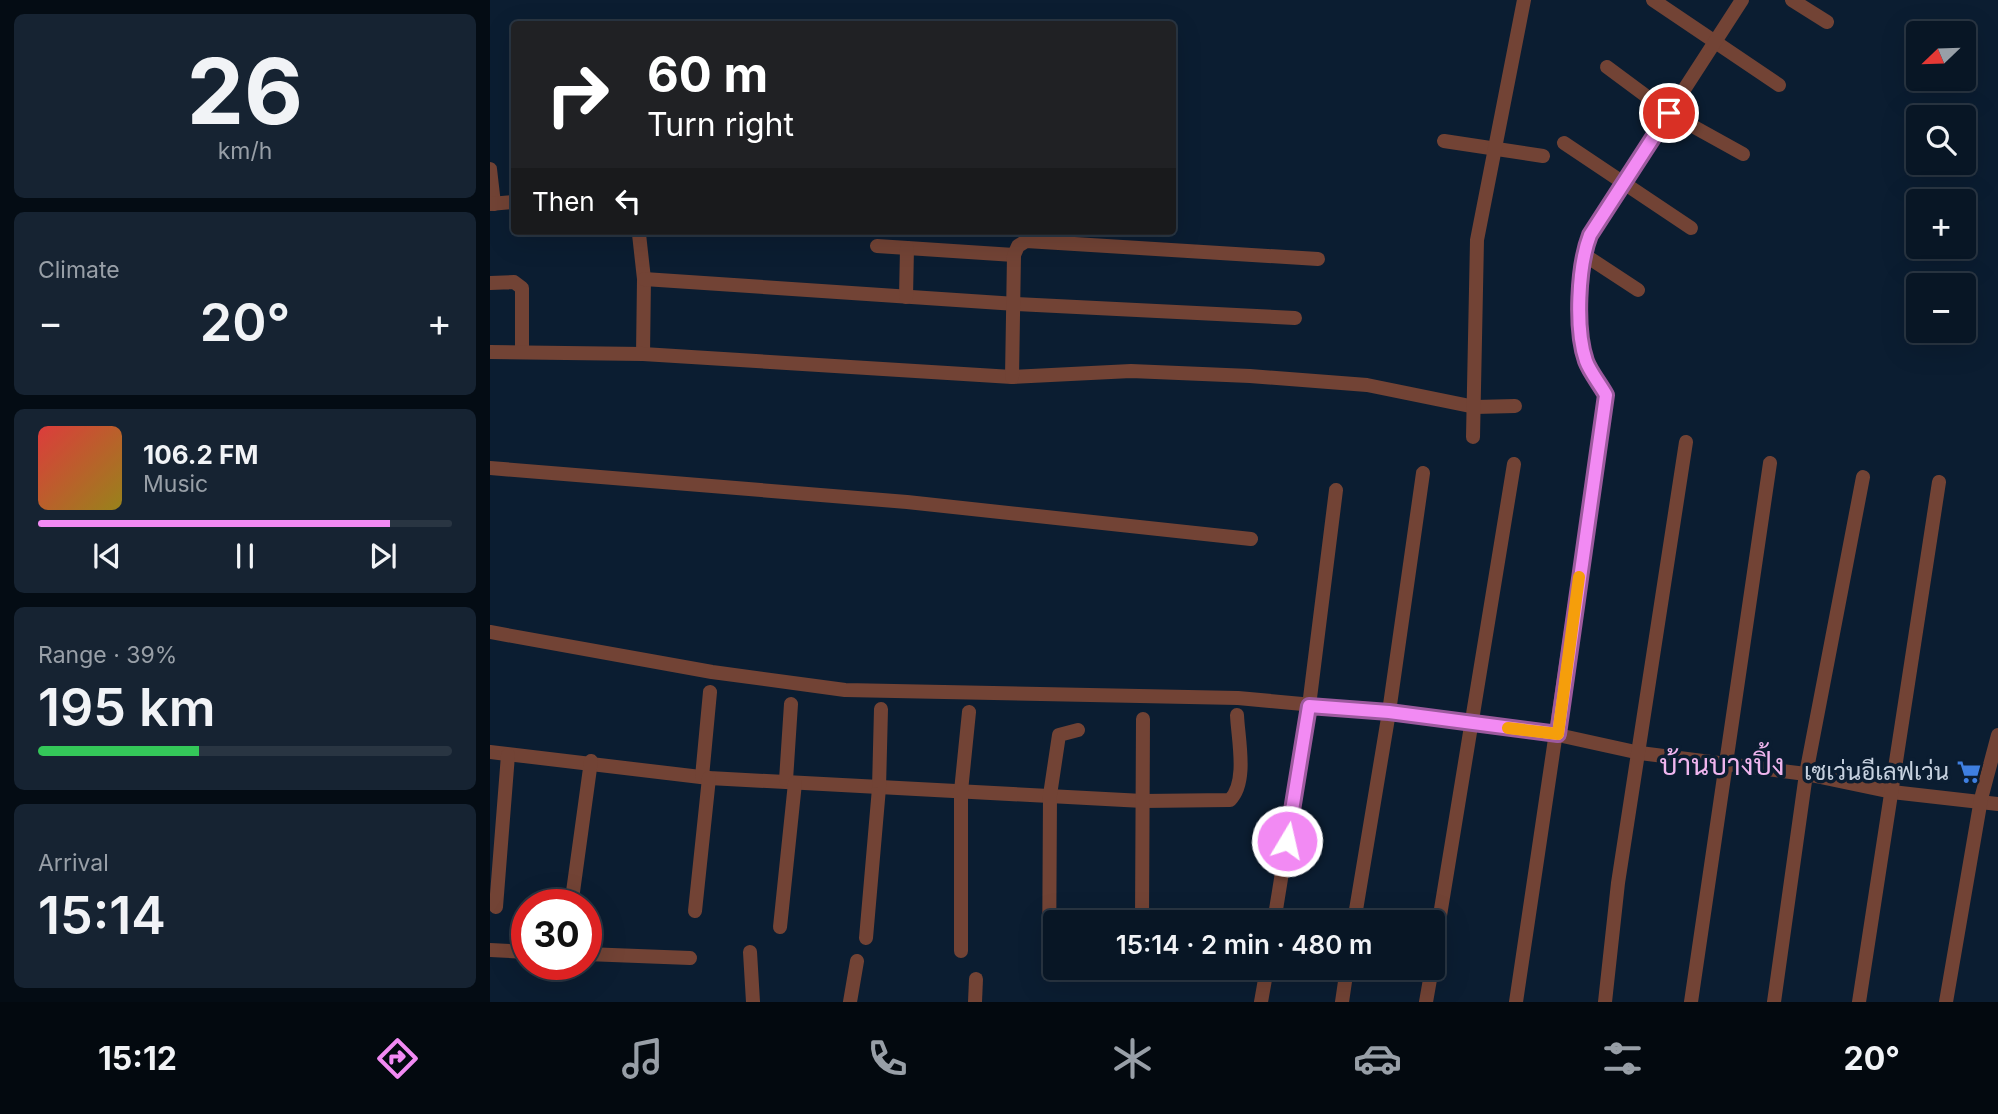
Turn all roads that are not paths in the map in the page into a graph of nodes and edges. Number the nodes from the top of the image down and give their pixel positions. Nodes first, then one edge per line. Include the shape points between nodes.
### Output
1 (1524, 0) edge
2 (1653, 0) edge
3 (1742, 0) edge
4 (1792, 0) edge
5 (1827, 22) dead end
6 (1714, 43) junction
7 (1607, 66) dead end
8 (1779, 85) dead end
9 (1669, 113) junction
10 (1444, 141) dead end
11 (1564, 143) dead end
12 (1493, 148) junction
13 (1743, 154) dead end
14 (1543, 156) dead end
15 (490, 169) edge
16 (1624, 181) junction
17 (511, 202) edge
18 (492, 204) edge
19 (1691, 228) dead end
20 (639, 235) edge
21 (877, 246) dead end
22 (907, 247) junction
23 (1583, 254) junction
24 (1014, 255) junction
25 (1318, 259) dead end
26 (644, 279) junction
27 (490, 284) edge
28 (1638, 290) dead end
29 (906, 297) junction
30 (1016, 304) junction
31 (1295, 318) dead end
32 (490, 352) edge
33 (522, 352) junction
34 (643, 354) junction
35 (1012, 377) junction
36 (1515, 406) dead end
37 (1475, 407) junction
38 (1473, 437) dead end
39 (1686, 442) dead end
40 (1770, 463) dead end
41 (1514, 464) dead end
42 (490, 468) edge
43 (1423, 473) dead end
44 (1863, 477) dead end
45 (1939, 482) dead end
46 (1336, 490) dead end
47 (1251, 539) dead end
48 (490, 632) edge
49 (710, 692) dead end
50 (791, 704) dead end
51 (1309, 706) junction
52 (881, 709) dead end
53 (969, 712) dead end
54 (1389, 712) junction
55 (1237, 715) dead end
56 (1143, 719) dead end
57 (1472, 724) junction
58 (1078, 730) dead end
59 (1558, 734) junction
60 (1998, 735) edge
61 (490, 752) edge
62 (1640, 753) junction
63 (508, 755) junction
64 (591, 761) junction
65 (1725, 762) junction
66 (1806, 774) junction
67 (705, 777) junction
68 (790, 782) junction
69 (879, 788) junction
70 (961, 791) junction
71 (1892, 792) junction
72 (1050, 795) junction
73 (1981, 799) junction
74 (1143, 801) junction
75 (1998, 804) edge
76 (573, 889) edge
77 (496, 907) dead end
78 (1049, 910) edge
79 (1142, 910) edge
80 (1276, 910) edge
81 (1356, 910) edge
82 (1441, 910) edge
83 (695, 911) dead end
84 (780, 927) dead end
85 (866, 938) dead end
86 (490, 950) edge
87 (511, 951) edge
88 (961, 951) dead end
89 (750, 952) dead end
90 (602, 955) edge
91 (690, 958) dead end
92 (857, 961) dead end
93 (976, 979) dead end
94 (1265, 980) edge
95 (1345, 980) edge
96 (1430, 980) edge
97 (753, 1002) edge
98 (850, 1002) edge
99 (975, 1002) edge
100 (1261, 1002) edge
101 (1342, 1002) edge
102 (1426, 1002) edge
103 (1516, 1002) edge
104 (1605, 1002) edge
105 (1691, 1002) edge
106 (1774, 1002) edge
107 (1859, 1002) edge
108 (1946, 1002) edge

1 - 12 street
2 - 6 street
3 - 6 street
4 - 5 street
6 - 8 street
6 - 9 street
7 - 9 street
9 - 13 street
9 - 16 street
10 - 12 street
11 - 16 street
12 - 14 street
12 - 37 street via 1477,240
15 - 18 street
16 - 19 street
16 - 23 street
17 - 18 street
20 - 26 street
21 - 22 street
22 - 24 street
22 - 29 street
23 - 28 street
23 - 59 street via 1579,305 1586,361 1606,395
24 - 25 street via 1026,241 1040,241
24 - 30 street
26 - 29 street
26 - 34 street
27 - 33 street via 514,282 522,288
29 - 30 street
30 - 31 street
30 - 35 street
32 - 33 street
33 - 34 street
34 - 35 street
35 - 37 street via 1130,371 1250,376 1367,384
36 - 37 street
37 - 38 street
39 - 62 street
40 - 65 street
41 - 57 street
42 - 47 street via 908,502
43 - 54 street
44 - 66 street
45 - 71 street
46 - 51 street
48 - 51 street via 712,672 845,690 1238,698
49 - 67 street
50 - 68 street
51 - 54 street
51 - 80 street
52 - 69 street
53 - 70 street
54 - 57 street
54 - 81 street
55 - 74 street via 1240,768 1237,793 1230,800
56 - 74 street
57 - 59 street
57 - 82 street
58 - 72 street via 1058,729
59 - 62 street
59 - 103 street
60 - 73 street
61 - 63 street
62 - 65 street
62 - 104 street via 1618,883
63 - 64 street
63 - 77 street
64 - 67 street
64 - 76 street
65 - 66 street
65 - 105 street
66 - 71 street
66 - 106 street
67 - 68 street
67 - 83 street
68 - 69 street
68 - 84 street
69 - 70 street
69 - 85 street
70 - 72 street
70 - 88 street
71 - 73 street
71 - 107 street
72 - 74 street
72 - 78 street
73 - 75 street
73 - 108 street
74 - 79 street
86 - 87 street
89 - 97 street
90 - 91 street
92 - 98 street
93 - 99 street
94 - 100 street
95 - 101 street
96 - 102 street

